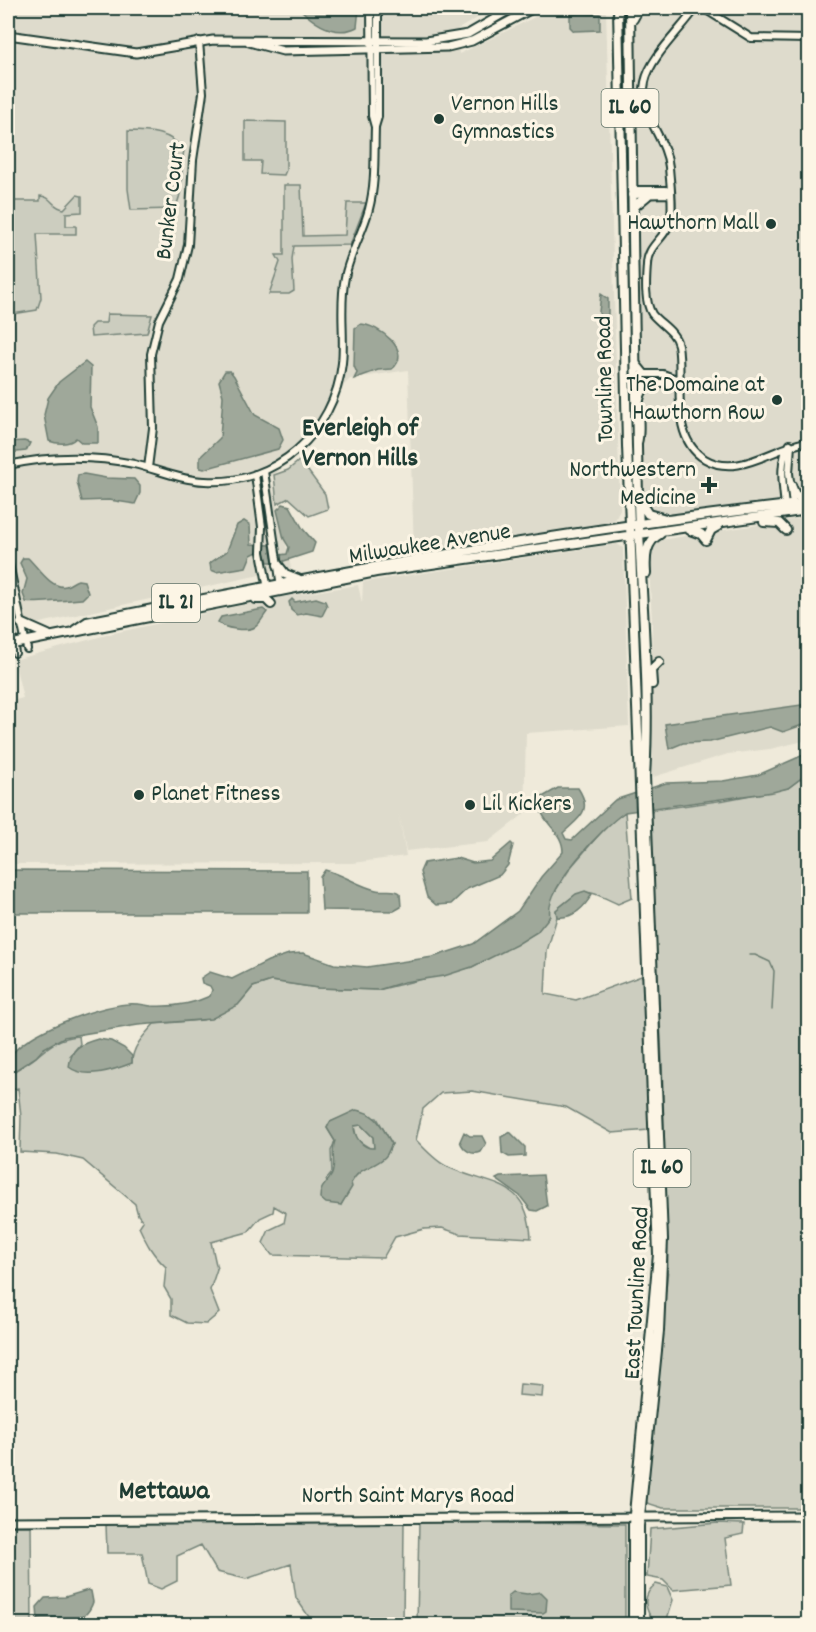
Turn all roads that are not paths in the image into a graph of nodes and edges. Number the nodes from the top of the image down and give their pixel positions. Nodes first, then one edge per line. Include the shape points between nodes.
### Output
1 (371, 8) edge
2 (378, 8) edge
3 (513, 8) edge
4 (534, 8) edge
5 (618, 8) edge
6 (630, 8) edge
7 (639, 8) edge
8 (696, 8) edge
9 (703, 8) edge
10 (630, 27) junction
11 (8, 35) edge
12 (808, 39) edge
13 (199, 41) junction
14 (374, 45) junction
15 (631, 193) junction
16 (669, 194) junction
17 (647, 196) junction
18 (631, 217) junction
19 (635, 361) junction
20 (667, 376) junction
21 (636, 380) junction
22 (680, 380) junction
23 (651, 384) junction
24 (808, 442) edge
25 (791, 444) junction
26 (637, 447) junction
27 (768, 454) junction
28 (8, 465) edge
29 (783, 467) junction
30 (148, 468) junction
31 (264, 471) junction
32 (255, 474) junction
33 (791, 485) junction
34 (638, 496) junction
35 (808, 502) edge
36 (790, 508) junction
37 (808, 510) edge
38 (710, 515) junction
39 (739, 520) junction
40 (722, 524) junction
41 (639, 525) junction
42 (629, 526) junction
43 (687, 530) junction
44 (786, 530) dead end
45 (664, 532) junction
46 (630, 535) junction
47 (639, 535) junction
48 (614, 537) junction
49 (631, 553) junction
50 (8, 559) edge
51 (278, 565) junction
52 (300, 579) junction
53 (281, 586) junction
54 (268, 589) junction
55 (271, 604) dead end
56 (204, 605) junction
57 (8, 613) edge
58 (21, 623) junction
59 (75, 630) junction
60 (50, 636) junction
61 (11, 644) edge
62 (26, 645) junction
63 (645, 652) junction
64 (15, 653) dead end
65 (659, 662) dead end
66 (648, 730) junction
67 (642, 776) junction
68 (644, 820) joint
69 (808, 1516) edge
70 (637, 1517) junction
71 (8, 1521) edge
72 (633, 1624) edge
73 (639, 1624) edge

1 - 14 street
2 - 14 street
3 - 14 main road via 460,36
4 - 14 main road via 463,44 427,49
5 - 42 main road, Townline Road / IL 60
6 - 10 main road, Townline Road / IL 60
7 - 10 main road
8 - 16 street via 654,61 644,87 646,112 668,159
9 - 12 street via 751,38
10 - 15 main road, Townline Road / IL 60
11 - 13 main road via 136,53
13 - 14 main road via 249,42 283,51
13 - 30 street, Bunker Court via 203,93 193,160 188,245 180,279 159,321 151,354 153,428
14 - 31 street via 372,195 343,290 342,361 335,395 308,440 290,457
15 - 16 street via 666,190
15 - 17 street
15 - 18 main road, Townline Road / IL 60
16 - 17 street
16 - 22 street via 669,224 647,255 647,299 652,313 677,342
17 - 18 main road via 635,206
18 - 19 main road, Townline Road / IL 60
19 - 20 street via 645,374
19 - 21 main road, Townline Road / IL 60
20 - 21 street
20 - 22 street
21 - 23 street
21 - 26 main road, Townline Road / IL 60
22 - 23 street
22 - 27 street via 683,428 700,456 731,466
23 - 26 street via 640,395 641,435
24 - 25 street
25 - 27 street
25 - 29 street via 785,451
25 - 33 street
26 - 34 main road, Townline Road / IL 60
27 - 29 street via 777,456
28 - 30 street via 74,458
29 - 36 street
30 - 32 street via 206,482
31 - 32 street
31 - 51 street
32 - 54 street via 259,485 261,556
33 - 35 main road via 795,495
33 - 36 street
34 - 38 main road via 648,514 662,519
34 - 41 main road, Townline Road / IL 60
35 - 36 main road, IL 21
36 - 37 main road, IL 21
36 - 38 main road, Milwaukee Avenue / IL 21
36 - 39 main road, Milwaukee Avenue / IL 21
38 - 41 main road, Milwaukee Avenue / IL 21
39 - 40 main road, Milwaukee Avenue / IL 21
39 - 44 main road via 749,524 772,520
40 - 43 main road, Milwaukee Avenue / IL 21
40 - 43 main road via 711,530 706,540
41 - 42 main road, Milwaukee Avenue / IL 21
41 - 47 main road, Townline Road / IL 60
42 - 46 main road, Townline Road / IL 60
42 - 52 main road, Milwaukee Avenue / IL 21
43 - 45 main road, Milwaukee Avenue / IL 21
45 - 47 main road, Milwaukee Avenue / IL 21
45 - 63 main road via 651,539 648,546 649,640
46 - 47 main road, Milwaukee Avenue / IL 21
46 - 48 main road, Milwaukee Avenue / IL 21
46 - 49 main road, Townline Road / IL 60
47 - 63 main road, Townline Road / IL 60
48 - 49 main road via 627,545
48 - 53 main road, Milwaukee Avenue / IL 21
49 - 67 main road, Townline Road / IL 60
50 - 58 street
51 - 52 main road via 285,574
51 - 53 street
52 - 53 main road, Milwaukee Avenue / IL 21
53 - 54 main road, Milwaukee Avenue / IL 21
54 - 56 main road, Milwaukee Avenue / IL 21
54 - 59 main road, Milwaukee Avenue / IL 21 via 87,622
55 - 56 main road via 264,598
56 - 59 main road, Milwaukee Avenue / IL 21 via 98,629
57 - 61 street
58 - 60 main road
58 - 62 street
59 - 60 main road, Milwaukee Avenue / IL 21
60 - 62 main road, Milwaukee Avenue / IL 21
61 - 62 main road, Milwaukee Avenue / IL 21
61 - 64 street
63 - 66 main road, Townline Road / IL 60
65 - 66 main road via 651,670
66 - 67 main road, Townline Road / IL 60
67 - 68 main road, Townline Road / IL 60
68 - 70 main road, East Townline Road / IL 60 via 663,1239 659,1331
69 - 70 main road, North Saint Marys Road
70 - 71 main road, North Saint Marys Road
70 - 72 main road, East Townline Road / IL 60
70 - 73 main road, East Townline Road / IL 60

